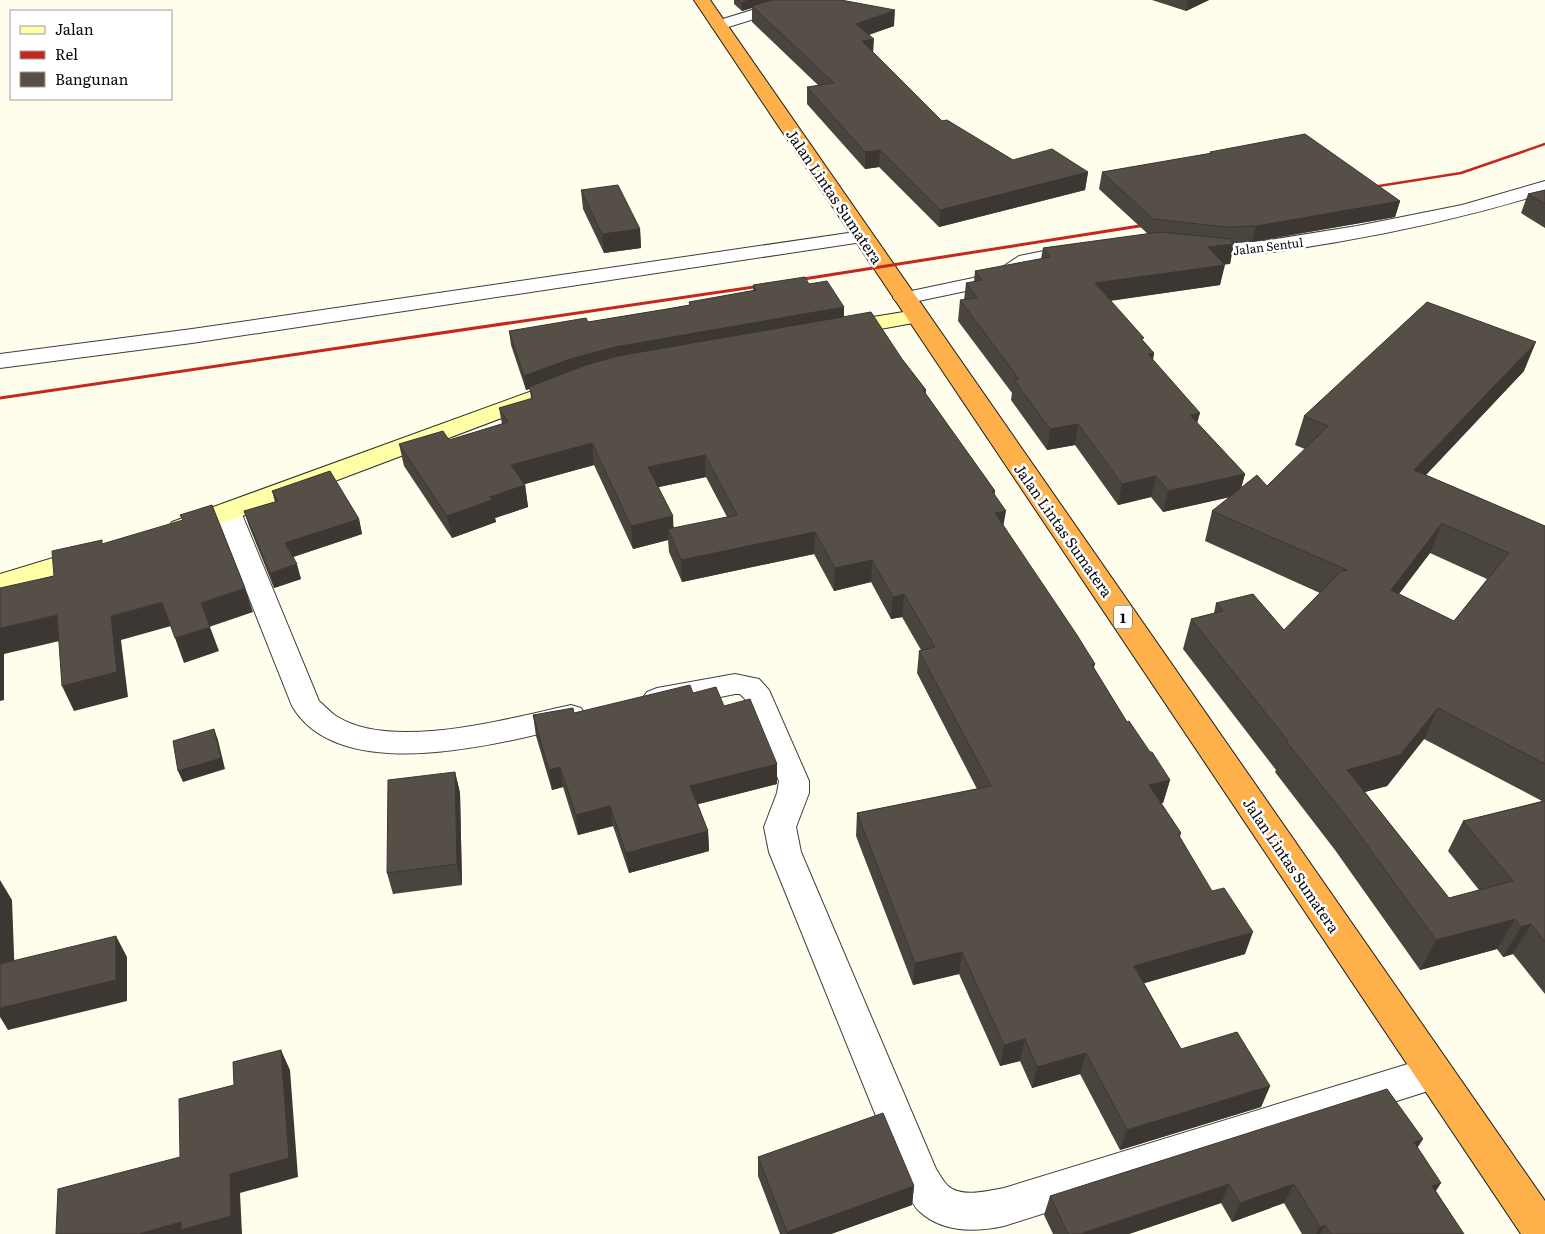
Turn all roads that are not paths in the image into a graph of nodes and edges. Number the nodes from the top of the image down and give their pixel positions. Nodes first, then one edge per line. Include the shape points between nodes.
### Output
1 (702, 0) edge
2 (801, 0) edge
3 (719, 25) junction
4 (1545, 187) edge
5 (862, 238) junction
6 (1180, 246) edge
7 (1094, 248) edge
8 (910, 307) junction
9 (820, 333) edge
10 (0, 361) edge
11 (589, 377) edge
12 (228, 512) junction
13 (158, 535) edge
14 (112, 549) edge
15 (0, 584) edge
16 (1434, 1073) junction
17 (1544, 1234) edge

1 - 3 highway, Jalan Lintas Sumatera / 1
2 - 3 street
3 - 5 highway, Jalan Lintas Sumatera / 1
4 - 6 street, Jalan Sentul via 1431,219 1279,246 1222,251
5 - 8 highway, Jalan Lintas Sumatera / 1
5 - 10 street
7 - 8 street via 1026,260 1008,272
8 - 9 street
8 - 16 highway, Jalan Lintas Sumatera / 1
11 - 12 street
12 - 13 street
12 - 16 street via 307,706 326,724 357,738 418,744 735,684 753,688 794,780 793,793 780,827 785,852 922,1182 934,1199 952,1208 978,1213 1004,1207
14 - 15 street
16 - 17 highway, Jalan Lintas Sumatera / 1

